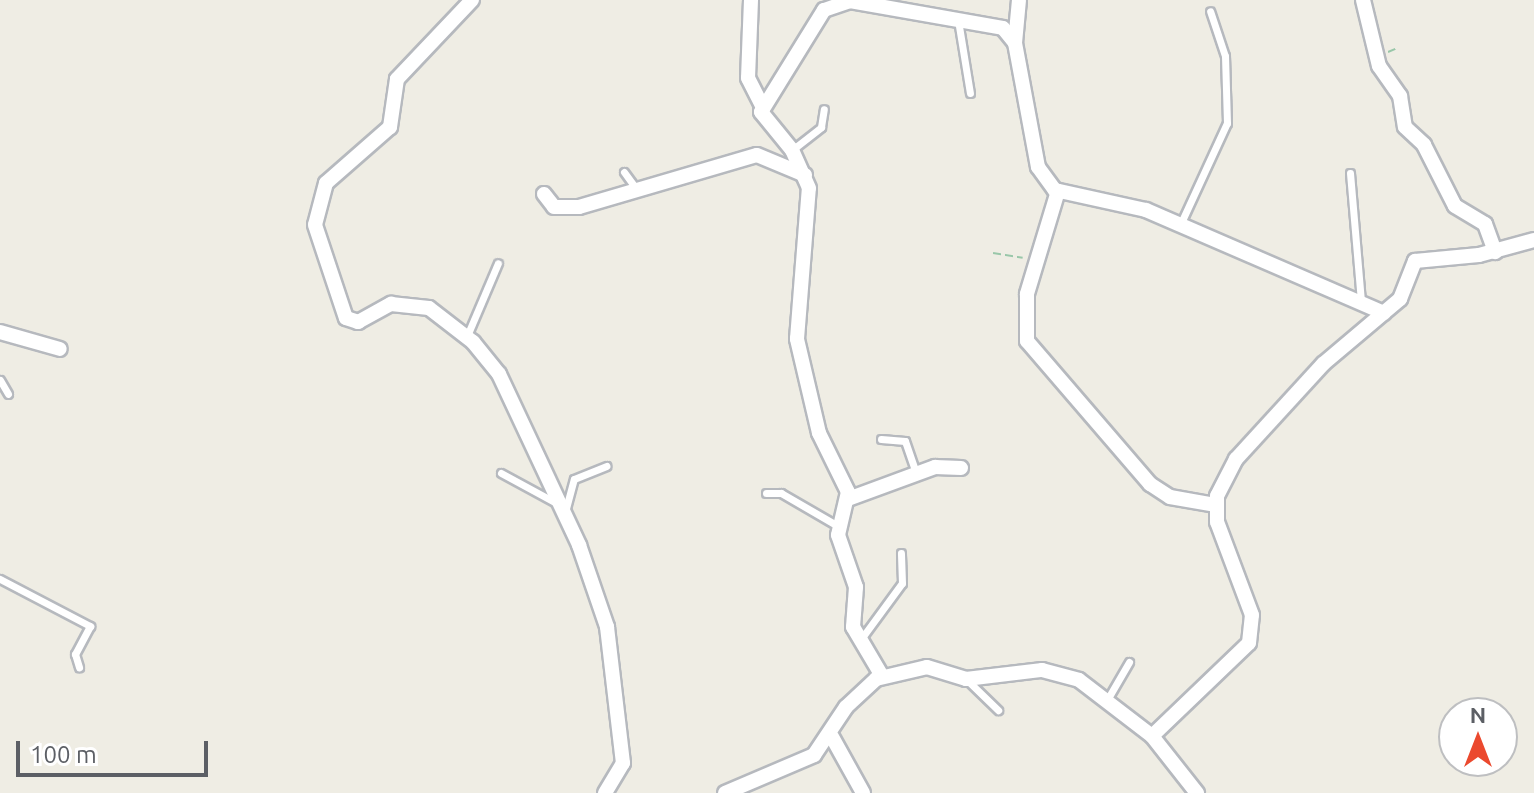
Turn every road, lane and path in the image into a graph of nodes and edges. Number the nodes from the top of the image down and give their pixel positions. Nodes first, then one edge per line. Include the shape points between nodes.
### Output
1 (472, 0) edge
2 (751, 0) edge
3 (1020, 0) edge
4 (1363, 0) edge
5 (859, 1) edge
6 (1210, 11) dead end
7 (958, 20) junction
8 (1015, 43) junction
9 (970, 93) dead end
10 (762, 105) junction
11 (824, 109) dead end
12 (792, 150) junction
13 (624, 172) dead end
14 (1350, 173) dead end
15 (805, 175) junction
16 (1058, 191) junction
17 (544, 194) dead end
18 (639, 194) junction
19 (1180, 225) junction
20 (1534, 240) edge
21 (1495, 252) junction
22 (993, 253) dead end
23 (1038, 260) junction
24 (498, 263) dead end
25 (1361, 301) junction
26 (1384, 313) junction
27 (0, 332) edge
28 (467, 336) junction
29 (60, 349) dead end
30 (0, 380) edge
31 (8, 394) dead end
32 (881, 439) dead end
33 (606, 466) dead end
34 (961, 468) dead end
35 (501, 473) dead end
36 (916, 473) junction
37 (766, 493) dead end
38 (848, 499) junction
39 (1216, 505) junction
40 (562, 509) junction
41 (838, 526) junction
42 (901, 553) dead end
43 (0, 579) edge
44 (859, 641) junction
45 (1129, 662) dead end
46 (79, 667) dead end
47 (882, 676) junction
48 (966, 679) junction
49 (1107, 700) junction
50 (998, 710) dead end
51 (1152, 736) junction
52 (832, 737) junction
53 (605, 793) edge
54 (725, 793) edge
55 (863, 793) edge
56 (1197, 793) edge

1 - 28 street via 397,79 390,127 326,183 315,225 346,318 358,322 391,304 415,304
2 - 10 street via 748,78
3 - 8 street
4 - 21 street via 1379,66 1400,96 1405,127 1424,145 1455,206 1485,224
5 - 7 street
5 - 10 street via 841,1 816,17
6 - 19 lane via 1225,56 1227,123
7 - 8 street via 1003,28
7 - 9 lane
8 - 16 street via 1024,120 1038,167
10 - 12 street via 762,119
11 - 12 lane via 821,127
12 - 15 street
13 - 18 lane
14 - 25 lane
15 - 18 street via 757,155 700,168
15 - 38 street via 797,339 819,433
16 - 19 street via 1146,210
16 - 23 street
17 - 18 street via 560,209
19 - 25 street
20 - 21 street
21 - 26 street via 1415,261 1400,299
22 - 23 path
23 - 39 street via 1024,327 1030,347 1150,484 1170,497
24 - 28 lane
25 - 26 street
26 - 39 street via 1323,364 1236,459
27 - 29 street
28 - 40 street via 499,374
30 - 31 lane
32 - 36 lane via 905,441
33 - 40 lane via 574,479
34 - 36 street
35 - 40 lane
36 - 38 street
37 - 41 lane via 781,493
38 - 41 street
39 - 51 street via 1219,534 1252,615 1249,643
40 - 53 street via 616,665 623,763
41 - 44 street via 856,587
42 - 44 lane via 902,583
43 - 46 lane via 90,626 75,654
44 - 47 street
45 - 49 lane
47 - 48 street via 927,667
47 - 52 street via 846,707
48 - 49 street via 1062,673
48 - 50 lane
49 - 51 street
51 - 56 street
52 - 54 street via 814,755
52 - 55 street

